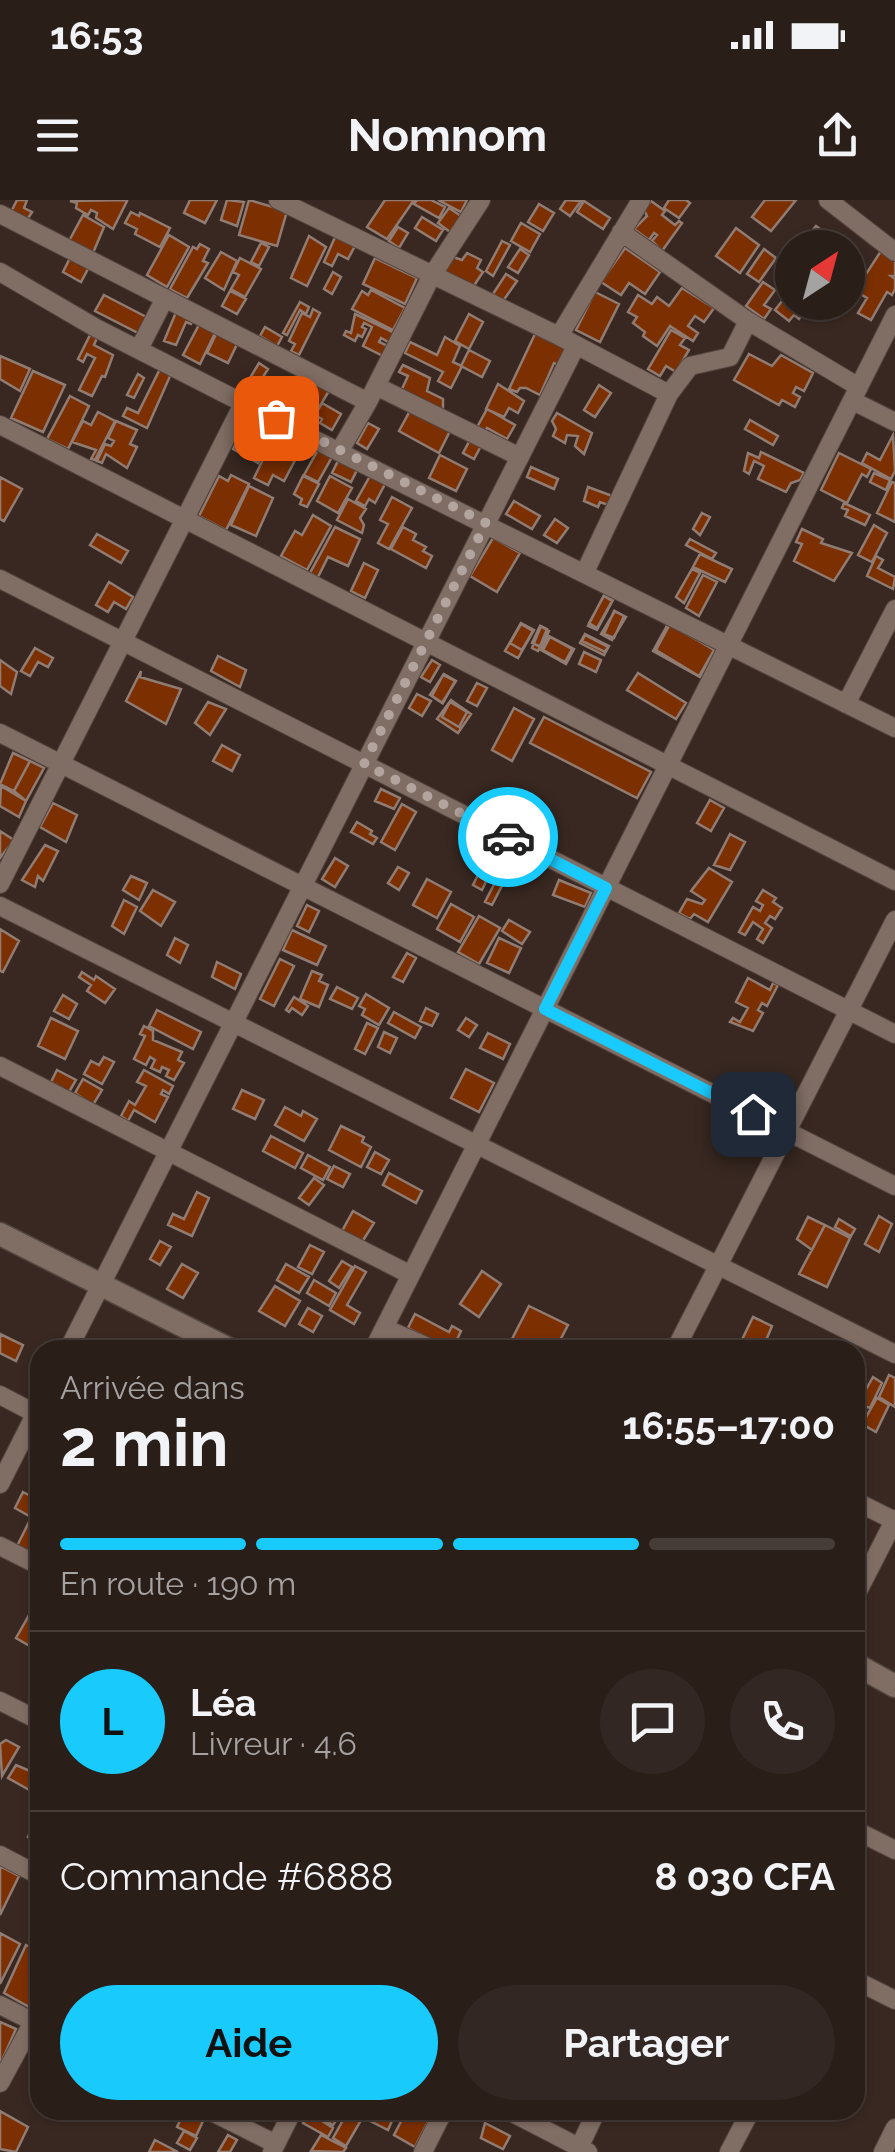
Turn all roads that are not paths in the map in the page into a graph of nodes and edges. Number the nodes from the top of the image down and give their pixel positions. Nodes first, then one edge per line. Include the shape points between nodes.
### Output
1 (278, 200) edge
2 (480, 200) edge
3 (641, 200) edge
4 (828, 200) edge
5 (0, 214) edge
6 (622, 232) junction
7 (895, 252) edge
8 (0, 272) edge
9 (431, 276) junction
10 (164, 298) junction
11 (895, 315) edge
12 (748, 321) junction
13 (568, 341) junction
14 (139, 350) junction
15 (372, 394) junction
16 (669, 394) junction
17 (856, 394) junction
18 (244, 402) junction
19 (895, 422) edge
20 (0, 426) edge
21 (339, 452) junction
22 (520, 457) junction
23 (184, 521) junction
24 (486, 523) junction
25 (584, 572) junction
26 (0, 578) edge
27 (895, 609) edge
28 (122, 642) junction
29 (425, 644) junction
30 (729, 645) junction
31 (846, 704) junction
32 (895, 728) edge
33 (0, 733) edge
34 (61, 764) junction
35 (364, 764) junction
36 (668, 766) junction
37 (895, 881) edge
38 (0, 884) edge
39 (302, 886) junction
40 (606, 888) junction
41 (0, 906) edge
42 (895, 920) edge
43 (545, 1009) junction
44 (849, 1010) junction
45 (233, 1022) junction
46 (895, 1034) edge
47 (0, 1066) edge
48 (788, 1132) junction
49 (477, 1144) junction
50 (168, 1152) junction
51 (895, 1186) edge
52 (0, 1234) edge
53 (720, 1266) junction
54 (411, 1275) junction
55 (101, 1285) junction
56 (384, 1328) junction
57 (73, 1340) edge
58 (210, 1340) edge
59 (378, 1340) edge
60 (412, 1340) edge
61 (680, 1340) edge
62 (895, 1354) edge
63 (0, 1395) edge
64 (30, 1407) edge
65 (30, 1428) edge
66 (0, 1484) edge
67 (865, 1506) edge
68 (895, 1520) edge
69 (0, 1546) edge
70 (30, 1561) edge
71 (865, 1578) edge
72 (865, 1670) edge
73 (895, 1686) edge
74 (0, 1701) edge
75 (30, 1716) edge
76 (865, 1835) edge
77 (895, 1850) edge
78 (0, 1856) edge
79 (30, 1871) edge
80 (865, 1985) edge
81 (895, 2000) edge
82 (0, 2006) edge
83 (30, 2016) edge
84 (30, 2032) edge
85 (0, 2083) edge
86 (225, 2120) edge
87 (288, 2120) edge
88 (439, 2120) edge
89 (526, 2120) edge
90 (593, 2120) edge
91 (746, 2120) edge
92 (895, 2128) edge
93 (274, 2148) edge
94 (581, 2150) edge
95 (885, 2151) edge
96 (422, 2152) edge
97 (729, 2152) edge

1 - 9 street
2 - 9 street
3 - 6 street
4 - 7 street
5 - 10 street
6 - 12 street
6 - 13 street
8 - 14 street
9 - 13 street
9 - 15 street
10 - 14 street
10 - 15 street
11 - 17 street
12 - 16 street via 730,357 690,366
12 - 17 street
13 - 16 street
13 - 22 street
14 - 18 street
15 - 21 street
15 - 22 street
16 - 25 street
17 - 19 street
17 - 30 street
18 - 21 street
18 - 23 street
20 - 23 street
21 - 24 street
22 - 24 street
23 - 28 street
23 - 29 street
24 - 25 street
24 - 29 street
25 - 30 street
26 - 28 street
27 - 31 street
28 - 34 street
28 - 35 street
29 - 35 street
29 - 36 street
30 - 31 street
30 - 36 street
31 - 32 street
33 - 34 street
34 - 38 street
34 - 39 street
35 - 39 street
35 - 40 street
36 - 37 street
36 - 40 street
39 - 43 street
39 - 45 street
40 - 43 street
40 - 44 street
41 - 45 street
42 - 44 street
43 - 48 street
43 - 49 street
44 - 46 street
44 - 48 street
45 - 49 street
45 - 50 street
47 - 50 street
48 - 51 street
48 - 53 street
49 - 53 street
49 - 54 street
50 - 54 street
50 - 55 street
52 - 55 street
53 - 61 street
53 - 62 street
54 - 56 street
55 - 57 street
55 - 58 street
56 - 59 street
56 - 60 street
63 - 64 street
65 - 66 street
67 - 68 street
68 - 71 street
69 - 70 street
72 - 73 street
74 - 75 street
76 - 77 street
78 - 79 street
80 - 81 street
82 - 83 street
84 - 85 street
86 - 93 street
87 - 93 street
88 - 96 street
89 - 94 street
90 - 94 street
91 - 97 street
92 - 95 street

